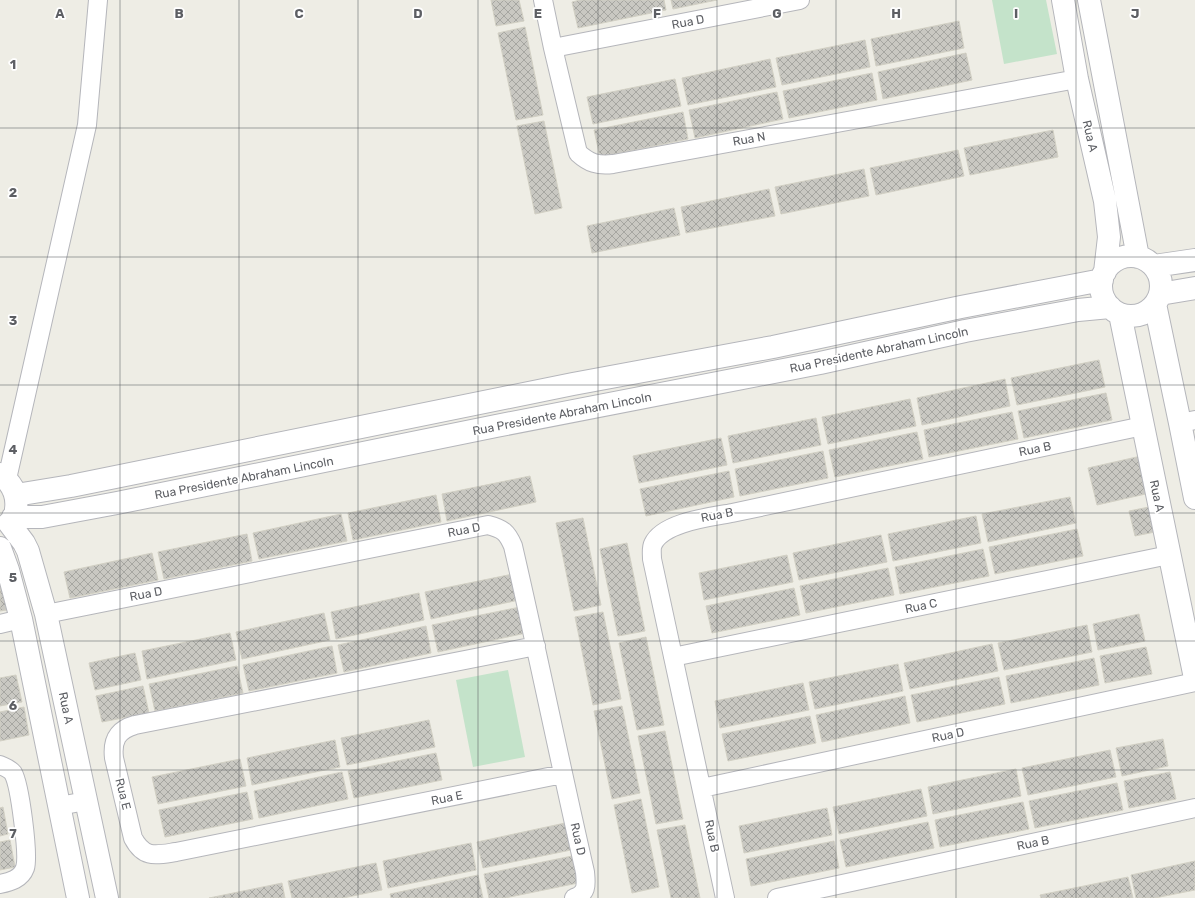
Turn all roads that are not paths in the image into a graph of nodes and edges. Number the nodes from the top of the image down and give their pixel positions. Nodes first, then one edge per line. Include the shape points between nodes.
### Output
1 (98, 0) edge
2 (543, 0) edge
3 (800, 0) edge
4 (1063, 0) edge
5 (1089, 0) edge
6 (553, 48) junction
7 (1077, 79) junction
8 (1195, 260) edge
9 (1146, 262) junction
10 (1103, 276) junction
11 (1195, 288) edge
12 (1158, 299) junction
13 (1115, 310) junction
14 (1188, 422) edge
15 (1143, 426) junction
16 (8, 483) edge
17 (1195, 498) edge
18 (8, 524) edge
19 (0, 548) edge
20 (1170, 555) junction
21 (46, 614) junction
22 (10, 621) edge
23 (536, 646) junction
24 (673, 657) junction
25 (1195, 678) edge
26 (1195, 682) edge
27 (0, 765) edge
28 (563, 774) junction
29 (702, 788) junction
30 (86, 800) junction
31 (59, 806) junction
32 (1195, 808) edge
33 (3, 884) edge
34 (78, 898) edge
35 (107, 898) edge
36 (574, 898) edge
37 (725, 898) edge
38 (777, 898) edge

1 - 16 street via 87,125
2 - 6 street, Rua N
3 - 6 street, Rua D
4 - 7 street, Rua A
5 - 9 street, Rua A
6 - 7 street, Rua N via 578,153 586,160 605,165
7 - 10 street, Rua A via 1105,201 1109,237
8 - 9 street
9 - 10 street via 1130,256 1122,258 1109,266
9 - 12 street via 1158,272 1161,280
10 - 13 street via 1105,301
10 - 16 street, Rua Presidente Abraham Lincoln via 773,347 565,386 71,486
11 - 12 street
12 - 13 street via 1148,311 1139,315 1130,316
12 - 14 street
13 - 15 street, Rua A
13 - 18 street, Rua Presidente Abraham Lincoln via 1078,310 965,331 820,363
14 - 17 street
15 - 20 street, Rua A
15 - 24 street, Rua B via 690,521 662,532 652,545 652,559
16 - 18 street via 17,502
18 - 21 street, Rua A via 28,551
19 - 22 street via 8,570
20 - 24 street, Rua C
20 - 25 street, Rua A
21 - 23 street, Rua D via 488,525 504,531 513,546
21 - 30 street, Rua A
22 - 31 street
23 - 28 street, Rua D
23 - 28 street, Rua E via 127,727 115,740 114,758 133,838 146,853 154,854 184,851
24 - 29 street, Rua B
26 - 29 street, Rua D
27 - 33 street via 12,772 15,779 26,849 26,864 20,877
28 - 36 street, Rua D via 587,885 583,892
29 - 37 street, Rua B
30 - 31 street
30 - 35 street, Rua A
31 - 34 street
32 - 38 street, Rua B

